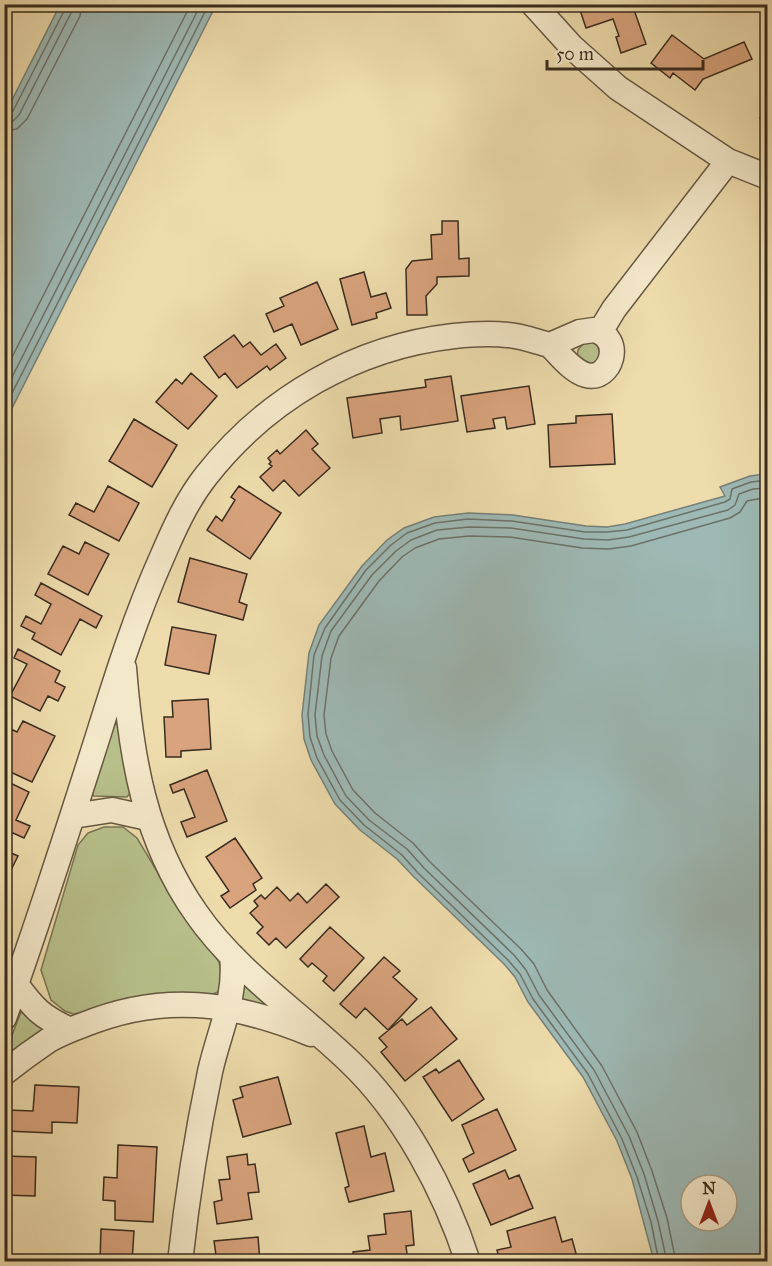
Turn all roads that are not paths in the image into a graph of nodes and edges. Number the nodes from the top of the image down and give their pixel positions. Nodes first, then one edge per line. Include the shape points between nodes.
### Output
1 (533, 4) edge
2 (728, 161) junction
3 (768, 177) edge
4 (600, 332) junction
5 (550, 345) junction
6 (123, 657) junction
7 (73, 816) junction
8 (148, 818) junction
9 (232, 956) junction
10 (16, 984) junction
11 (227, 1009) junction
12 (4, 1018) edge
13 (70, 1030) junction
14 (327, 1041) junction
15 (4, 1072) edge
16 (180, 1262) edge
17 (468, 1262) edge

1 - 2 street via 572,47 618,88
2 - 3 street
2 - 4 street
4 - 5 street via 580,332
4 - 5 street via 610,343 612,357 605,369 591,375 573,368
5 - 6 street via 508,334 426,339 330,372 282,402 242,436 206,476 177,522
6 - 7 street
6 - 8 street via 132,742
7 - 8 street via 112,810
7 - 10 street
8 - 9 street via 173,876 196,914
9 - 11 street via 232,995
9 - 14 street
10 - 12 street
10 - 13 street via 44,1017
11 - 13 street via 171,1003 136,1007
11 - 14 street via 277,1020
11 - 16 street via 211,1069
13 - 15 street via 50,1039
14 - 17 street via 398,1119 452,1219

